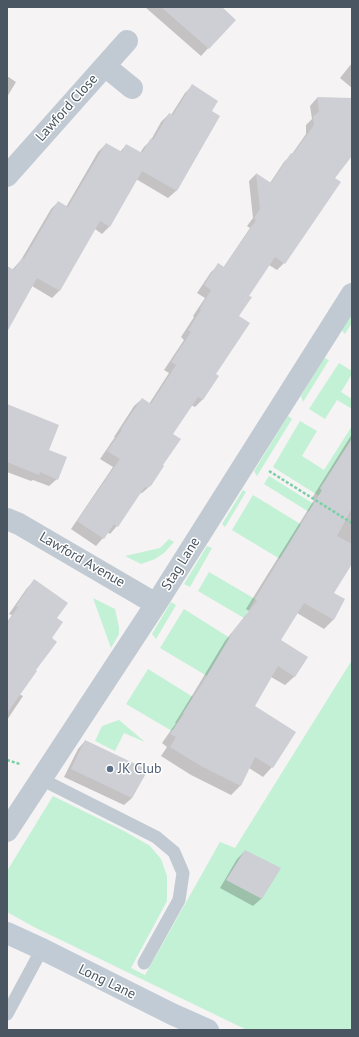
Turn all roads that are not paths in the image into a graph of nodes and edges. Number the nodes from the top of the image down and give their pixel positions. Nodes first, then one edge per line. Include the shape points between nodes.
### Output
1 (127, 41) dead end
2 (105, 66) junction
3 (132, 88) dead end
4 (7, 176) edge
5 (352, 294) edge
6 (7, 519) edge
7 (156, 604) junction
8 (41, 779) junction
9 (7, 831) edge
10 (7, 933) edge
11 (42, 949) junction
12 (144, 963) dead end
13 (7, 1014) edge
14 (208, 1030) edge

1 - 2 street, Lawford Close
2 - 3 street
2 - 4 street, Lawford Close
5 - 7 street, Stag Lane
6 - 7 street, Lawford Avenue
7 - 8 street, Stag Lane
8 - 9 street, Stag Lane
8 - 12 lane via 156,837 174,852 183,873 179,900
10 - 11 street, Long Lane
11 - 13 lane
11 - 14 street, Long Lane

